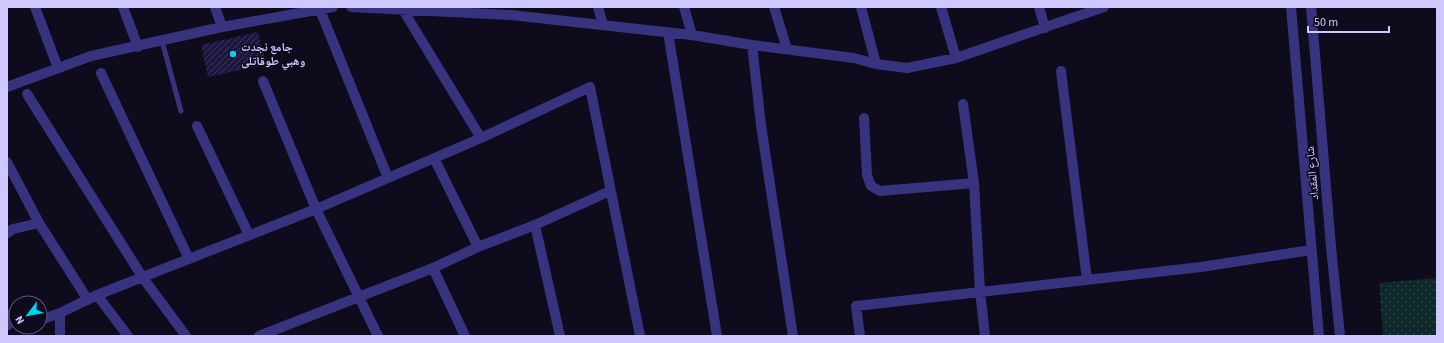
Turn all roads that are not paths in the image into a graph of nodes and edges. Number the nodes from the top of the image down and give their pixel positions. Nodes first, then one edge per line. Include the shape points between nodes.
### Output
1 (35, 7) edge
2 (123, 7) edge
3 (215, 7) edge
4 (333, 7) edge
5 (351, 7) edge
6 (598, 7) edge
7 (684, 7) edge
8 (774, 7) edge
9 (861, 7) edge
10 (941, 7) edge
11 (1039, 7) edge
12 (1104, 7) edge
13 (1291, 7) edge
14 (1311, 7) edge
15 (424, 9) edge
16 (320, 10) junction
17 (403, 10) junction
18 (510, 11) edge
19 (603, 26) junction
20 (222, 27) junction
21 (1045, 28) junction
22 (668, 32) junction
23 (692, 35) junction
24 (162, 41) junction
25 (138, 46) junction
26 (752, 46) junction
27 (787, 49) junction
28 (956, 58) junction
29 (876, 64) junction
30 (58, 68) junction
31 (1061, 71) dead end
32 (101, 73) dead end
33 (263, 81) dead end
34 (7, 87) edge
35 (27, 94) dead end
36 (963, 104) dead end
37 (181, 111) dead end
38 (864, 118) dead end
39 (197, 126) dead end
40 (481, 138) junction
41 (434, 158) junction
42 (7, 162) edge
43 (388, 178) junction
44 (974, 183) junction
45 (610, 191) junction
46 (316, 209) junction
47 (39, 223) junction
48 (535, 225) junction
49 (7, 233) edge
50 (249, 235) junction
51 (478, 247) junction
52 (1311, 250) junction
53 (189, 259) junction
54 (433, 268) junction
55 (143, 278) junction
56 (1087, 280) junction
57 (980, 291) junction
58 (97, 295) junction
59 (360, 297) junction
60 (88, 300) junction
61 (60, 313) junction
62 (7, 314) edge
63 (48, 317) edge
64 (7, 325) edge
65 (60, 336) edge
66 (128, 336) edge
67 (186, 336) edge
68 (259, 336) edge
69 (378, 336) edge
70 (465, 336) edge
71 (560, 336) edge
72 (640, 336) edge
73 (717, 336) edge
74 (793, 336) edge
75 (860, 336) edge
76 (985, 336) edge
77 (1318, 336) edge
78 (1340, 336) edge

1 - 30 street
2 - 25 street
3 - 20 street
4 - 16 street
5 - 17 street
6 - 19 street
7 - 23 street
8 - 27 street
9 - 29 street
10 - 28 street
11 - 21 street
12 - 21 street
13 - 52 street, شارع المقداد
14 - 78 street, شارع المقداد
15 - 17 street
15 - 18 street
16 - 20 street
16 - 43 street
17 - 40 street
18 - 19 street
19 - 22 street
20 - 24 street
21 - 28 street
22 - 23 street
22 - 73 street
23 - 26 street
24 - 25 street
24 - 37 lane
25 - 30 street via 91,56
26 - 27 street
26 - 74 street via 762,133
27 - 29 street via 854,58
28 - 29 street via 907,68
30 - 34 street
31 - 56 street
32 - 53 street
33 - 46 street
35 - 55 street
36 - 44 street
38 - 44 street via 867,175 871,186 880,191
39 - 50 street
40 - 41 street
40 - 45 street via 590,87
41 - 43 street
41 - 51 street
42 - 47 street
43 - 46 street
44 - 57 street
45 - 48 street
45 - 72 street
46 - 50 street
46 - 59 street
47 - 49 street via 13,229
47 - 60 street
48 - 51 street
48 - 71 street
50 - 53 street
51 - 54 street
52 - 56 street via 1201,267
52 - 77 street, شارع المقداد
53 - 55 street
54 - 59 street
54 - 70 street
55 - 58 street
55 - 67 street
56 - 57 street
57 - 75 street via 856,306
57 - 76 street
58 - 60 street
58 - 66 street
59 - 68 street
59 - 69 street
60 - 61 street
61 - 63 street
61 - 65 street
62 - 64 street

